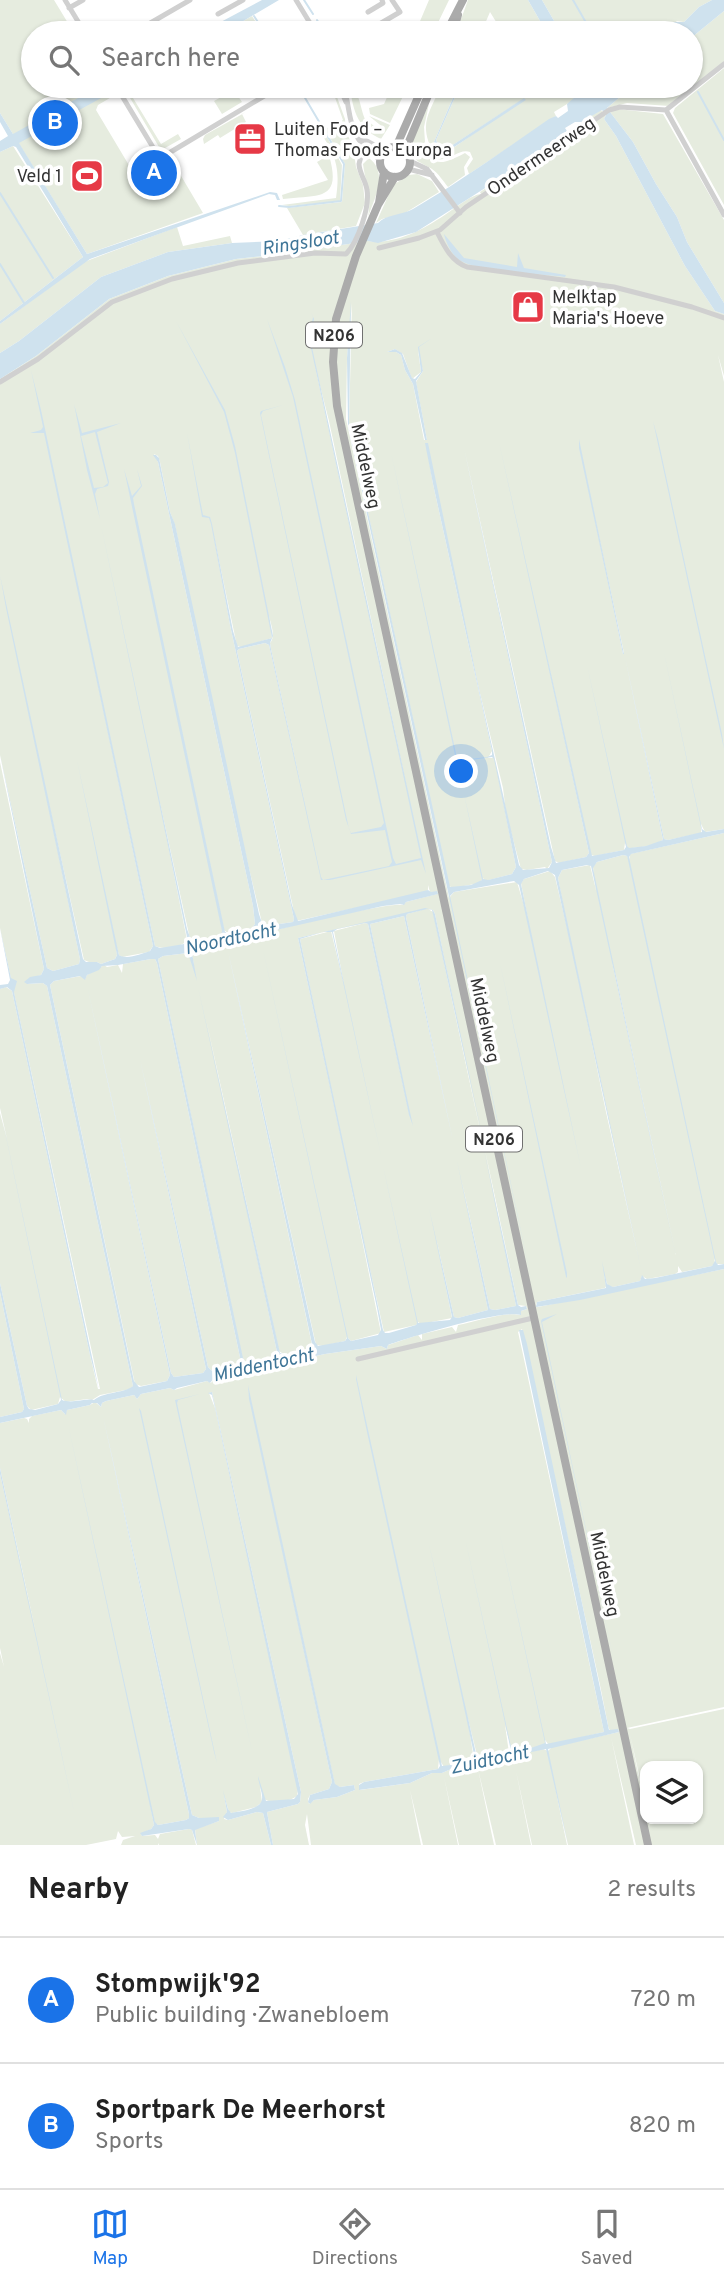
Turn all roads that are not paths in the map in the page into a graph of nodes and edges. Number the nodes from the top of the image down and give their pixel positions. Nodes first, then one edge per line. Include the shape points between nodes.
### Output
1 (65, 0) edge
2 (83, 0) edge
3 (190, 0) edge
4 (243, 0) edge
5 (296, 0) edge
6 (392, 0) edge
7 (463, 0) edge
8 (383, 1) edge
9 (69, 8) junction
10 (459, 9) junction
11 (368, 12) dead end
12 (218, 14) dead end
13 (77, 21) edge
14 (154, 21) edge
15 (309, 21) edge
16 (385, 21) edge
17 (452, 21) edge
18 (456, 21) edge
19 (724, 64) edge
20 (703, 81) edge
21 (123, 98) edge
22 (261, 98) edge
23 (345, 98) edge
24 (419, 98) edge
25 (426, 98) edge
26 (681, 98) edge
27 (666, 110) junction
28 (368, 146) junction
29 (401, 149) junction
30 (385, 151) junction
31 (380, 160) junction
32 (409, 165) junction
33 (384, 173) junction
34 (395, 177) junction
35 (378, 205) junction
36 (458, 210) junction
37 (724, 215) edge
38 (366, 224) junction
39 (437, 232) junction
40 (379, 248) dead end
41 (724, 318) edge
42 (0, 382) edge
43 (533, 1318) junction
44 (358, 1359) dead end
45 (648, 1845) edge

1 - 9 street
2 - 9 street
3 - 14 street
4 - 12 street
5 - 15 street
6 - 8 street
6 - 16 street via 400,12
7 - 10 main road
8 - 11 street
9 - 13 street
10 - 17 main road
10 - 18 main road
19 - 20 street
21 - 22 street via 157,154 164,156
23 - 28 street
24 - 29 main road
25 - 29 main road
26 - 27 street
27 - 36 street, Ondermeerweg via 620,107 607,112
27 - 37 street
28 - 30 street
28 - 31 street
28 - 38 street via 359,167 368,189
29 - 30 main road
29 - 32 main road
30 - 31 main road
31 - 33 main road, N206
32 - 34 main road, N206 via 405,174
32 - 36 street via 432,175
33 - 34 main road
33 - 35 main road, Middelweg / N206
34 - 35 main road, Middelweg / N206
35 - 38 main road, Middelweg / N206
36 - 39 street, Ondermeerweg
38 - 42 street via 343,255 315,253 215,267 121,298
38 - 43 main road, Middelweg / N206 via 336,319 332,362 337,407
39 - 40 street
39 - 41 street via 451,256 467,267 614,287
43 - 44 street
43 - 45 main road, Middelweg / N206

